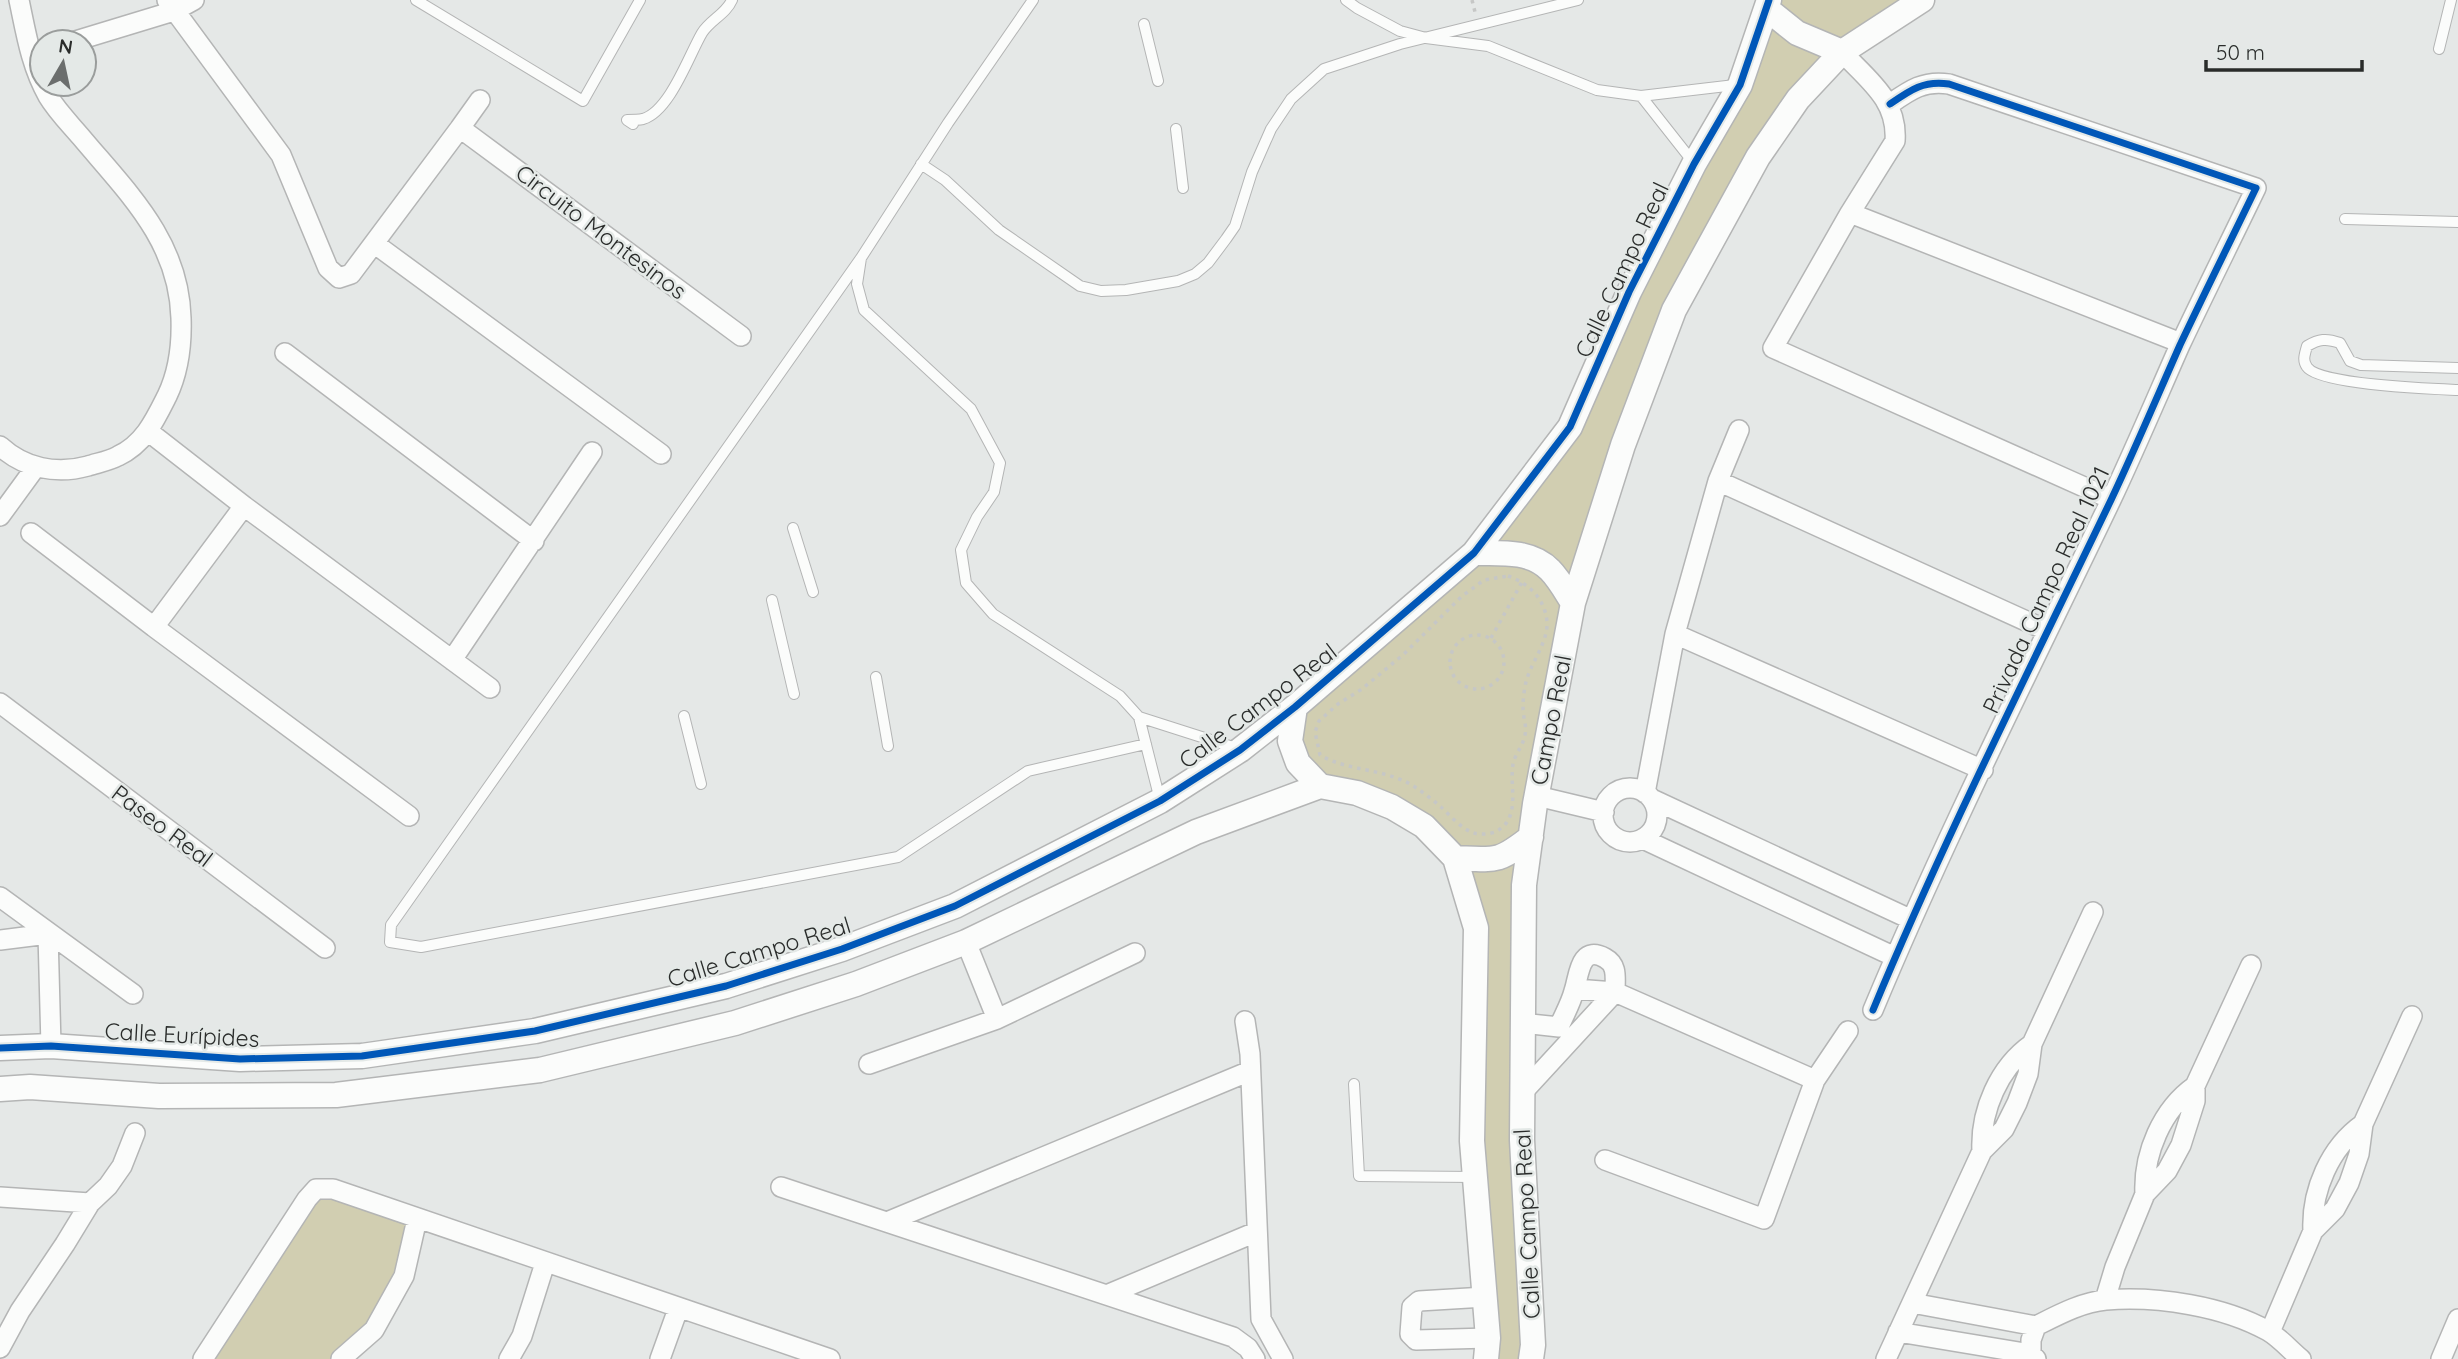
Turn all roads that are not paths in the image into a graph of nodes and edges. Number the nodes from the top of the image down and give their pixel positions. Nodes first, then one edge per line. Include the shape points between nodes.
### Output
1 (19, 0) edge
2 (194, 0) edge
3 (416, 0) edge
4 (640, 0) edge
5 (732, 0) edge
6 (1033, 0) edge
7 (1346, 0) edge
8 (1578, 0) edge
9 (1922, 0) edge
10 (2451, 0) edge
11 (1768, 5) edge
12 (171, 6) edge
13 (1144, 24) dead end
14 (28, 28) edge
15 (98, 33) edge
16 (1426, 38) junction
17 (2439, 49) dead end
18 (1842, 52) junction
19 (1158, 81) dead end
20 (1741, 85) junction
21 (1641, 96) junction
22 (49, 98) edge
23 (480, 100) dead end
24 (1890, 104) junction
25 (634, 124) dead end
26 (460, 128) junction
27 (1175, 129) dead end
28 (921, 164) junction
29 (1694, 164) junction
30 (1182, 188) dead end
31 (1850, 213) junction
32 (2345, 219) dead end
33 (2458, 222) edge
34 (374, 244) junction
35 (861, 258) junction
36 (741, 336) dead end
37 (2181, 343) junction
38 (285, 353) dead end
39 (2458, 368) edge
40 (2458, 390) edge
41 (1739, 430) dead end
42 (149, 432) junction
43 (0, 446) edge
44 (592, 452) dead end
45 (661, 454) dead end
46 (34, 468) junction
47 (1718, 481) junction
48 (2111, 499) junction
49 (244, 506) junction
50 (0, 516) edge
51 (793, 528) dead end
52 (31, 533) dead end
53 (534, 541) junction
54 (1475, 553) junction
55 (813, 592) dead end
56 (772, 600) dead end
57 (1573, 603) junction
58 (154, 626) junction
59 (2046, 630) junction
60 (1675, 634) junction
61 (452, 660) junction
62 (876, 677) dead end
63 (490, 688) dead end
64 (794, 694) dead end
65 (0, 704) edge
66 (1295, 707) junction
67 (684, 716) dead end
68 (1139, 717) junction
69 (1146, 744) junction
70 (888, 746) dead end
71 (1240, 750) junction
72 (1983, 770) junction
73 (701, 784) dead end
74 (1320, 786) junction
75 (1537, 796) junction
76 (1648, 796) junction
77 (1160, 801) junction
78 (1604, 812) junction
79 (409, 816) dead end
80 (1531, 837) junction
81 (1643, 839) junction
82 (1455, 859) junction
83 (0, 897) edge
84 (2093, 912) dead end
85 (1910, 919) junction
86 (48, 934) junction
87 (0, 940) edge
88 (965, 942) junction
89 (325, 948) dead end
90 (1135, 953) dead end
91 (1895, 957) junction
92 (2251, 965) dead end
93 (1575, 989) junction
94 (1615, 992) junction
95 (133, 994) dead end
96 (1873, 1010) dead end
97 (2413, 1016) dead end
98 (997, 1019) junction
99 (1245, 1021) dead end
100 (1522, 1023) junction
101 (1568, 1030) junction
102 (1849, 1031) dead end
103 (51, 1046) junction
104 (0, 1048) edge
105 (159, 1055) junction
106 (362, 1056) joint
107 (869, 1064) dead end
108 (1250, 1071) junction
109 (1815, 1080) junction
110 (1354, 1084) dead end
111 (0, 1089) edge
112 (1522, 1093) junction
113 (159, 1096) junction
114 (135, 1133) dead end
115 (1605, 1160) dead end
116 (1476, 1177) junction
117 (781, 1187) dead end
118 (0, 1198) edge
119 (90, 1203) junction
120 (417, 1219) junction
121 (887, 1222) junction
122 (1256, 1232) junction
123 (545, 1263) junction
124 (1109, 1294) junction
125 (1485, 1297) junction
126 (2105, 1300) junction
127 (1912, 1303) junction
128 (678, 1309) junction
129 (1261, 1319) junction
130 (2458, 1319) edge
131 (2036, 1326) junction
132 (1898, 1332) junction
133 (2270, 1332) junction
134 (1233, 1337) junction
135 (0, 1348) edge
136 (1487, 1349) edge
137 (2034, 1357) edge
138 (203, 1359) edge
139 (341, 1359) edge
140 (509, 1359) edge
141 (660, 1359) edge
142 (831, 1359) edge
143 (1255, 1359) edge
144 (1283, 1359) edge
145 (1531, 1359) edge
146 (1886, 1359) edge
147 (2301, 1359) edge
148 (2441, 1359) edge

1 - 14 street
2 - 12 street
3 - 4 lane via 583,102
5 - 25 lane via 704,31 659,110 644,119 626,120
6 - 28 lane
7 - 16 lane via 1400,31
8 - 16 lane
9 - 18 street
10 - 17 lane
11 - 18 street via 1797,33
11 - 20 street, Calle Campo Real
12 - 15 street
12 - 34 street via 281,155 328,268 339,278 351,274
13 - 19 lane
16 - 21 lane via 1488,46 1597,90
16 - 28 lane via 1324,69 1291,99 1271,129 1235,226 1209,263 1178,281 1126,290 1080,286 999,230
18 - 24 street
18 - 57 street via 1798,99 1758,157 1674,310 1623,445
20 - 21 lane
20 - 29 street, Calle Campo Real
21 - 29 lane
22 - 42 street via 135,201 164,245 180,293 181,336 174,380
23 - 26 street
24 - 31 street, Privada Campo Real 1021 via 1895,141
24 - 37 street, Privada Campo Real 1021 via 1916,86 1949,83 2256,188
26 - 34 street
26 - 36 street, Circuito Montesinos
27 - 30 lane
28 - 35 lane
29 - 54 street, Calle Campo Real via 1629,292 1570,427
31 - 37 street
31 - 48 street, Privada Campo Real 1021 via 1773,348
32 - 33 lane
34 - 45 street
35 - 68 lane via 857,285 864,310 971,409 1000,463 995,492 961,550 965,583 993,614 1120,696
35 - 69 lane via 391,925 390,942 421,947 898,857 1028,771
37 - 48 street, Privada Campo Real 1021
38 - 53 street
39 - 40 lane via 2361,365 2350,361 2340,343 2329,339 2306,346 2303,358 2316,374 2347,381
41 - 47 street
42 - 46 street via 119,456 75,470
42 - 49 street
43 - 46 street
44 - 53 street
46 - 50 street
47 - 59 street, Privada Campo Real 1021
47 - 60 street
48 - 59 street, Privada Campo Real 1021
49 - 58 street
49 - 61 street
51 - 55 lane
52 - 58 street
53 - 61 street
54 - 57 street via 1535,559 1551,570
54 - 66 street, Calle Campo Real
56 - 64 lane
57 - 75 street, Campo Real
58 - 79 street
59 - 72 street, Privada Campo Real 1021
60 - 72 street
60 - 76 street
61 - 63 street
62 - 70 lane
65 - 89 street, Paseo Real
66 - 71 street, Calle Campo Real
66 - 74 street via 1290,741 1298,763
67 - 73 lane
68 - 69 lane
68 - 71 lane
69 - 77 lane
71 - 77 street, Calle Campo Real
72 - 85 street, Privada Campo Real 1021
74 - 82 street via 1357,793 1392,807 1424,826
74 - 88 street via 1196,832
75 - 78 street
75 - 80 street, Campo Real
76 - 78 street via 1636,789 1618,791
76 - 81 street via 1657,817
76 - 85 street
77 - 106 street, Calle Campo Real via 955,906 726,986 535,1031
78 - 81 street via 1604,824 1616,838
80 - 82 street via 1497,860
80 - 100 street, Calle Campo Real via 1524,885
81 - 91 street
82 - 116 street, Calle Campo Real via 1476,928 1472,1141
83 - 86 street
84 - 127 street via 2032,1044 2018,1053 1993,1094 1983,1119 1982,1151
85 - 91 street, Privada Campo Real 1021
86 - 87 street
86 - 95 street
86 - 103 street
88 - 98 street
88 - 113 street via 735,1023 540,1070 337,1095
90 - 98 street
91 - 96 street, Privada Campo Real 1021
92 - 126 street via 2195,1086 2171,1108 2157,1136 2147,1161 2146,1194
93 - 94 street
93 - 94 street via 1578,967 1588,957 1599,955 1615,970
93 - 101 street
94 - 101 street
94 - 109 street
97 - 133 street via 2363,1124 2339,1146 2325,1174 2315,1199 2313,1231
98 - 107 street
99 - 108 street
100 - 101 street
100 - 112 street, Calle Campo Real
101 - 112 street
102 - 109 street
103 - 104 street, Calle Eurípides
103 - 105 street, Calle Eurípides
105 - 106 street, Calle Eurípides via 240,1059
105 - 113 street
108 - 121 street
108 - 122 street
109 - 115 street via 1764,1219
110 - 116 lane via 1359,1176
111 - 113 street
112 - 145 street, Calle Campo Real
114 - 119 street via 122,1166
116 - 125 street, Calle Campo Real
117 - 121 street
118 - 119 street
119 - 135 street
120 - 123 street
120 - 138 street via 333,1189 316,1189
120 - 139 street via 404,1276 374,1330
121 - 124 street
122 - 124 street
122 - 129 street
123 - 128 street
123 - 140 street via 522,1336
124 - 134 street
125 - 136 street, Calle Campo Real
125 - 136 street via 1419,1301 1412,1307 1410,1335 1416,1340
126 - 131 street via 2068,1310
126 - 133 street via 2183,1303 2226,1313
127 - 131 street
127 - 132 street
128 - 141 street
128 - 142 street
129 - 134 street
129 - 144 street
130 - 148 street
131 - 137 street via 2031,1340
132 - 137 street
132 - 146 street
133 - 147 street
134 - 143 street

